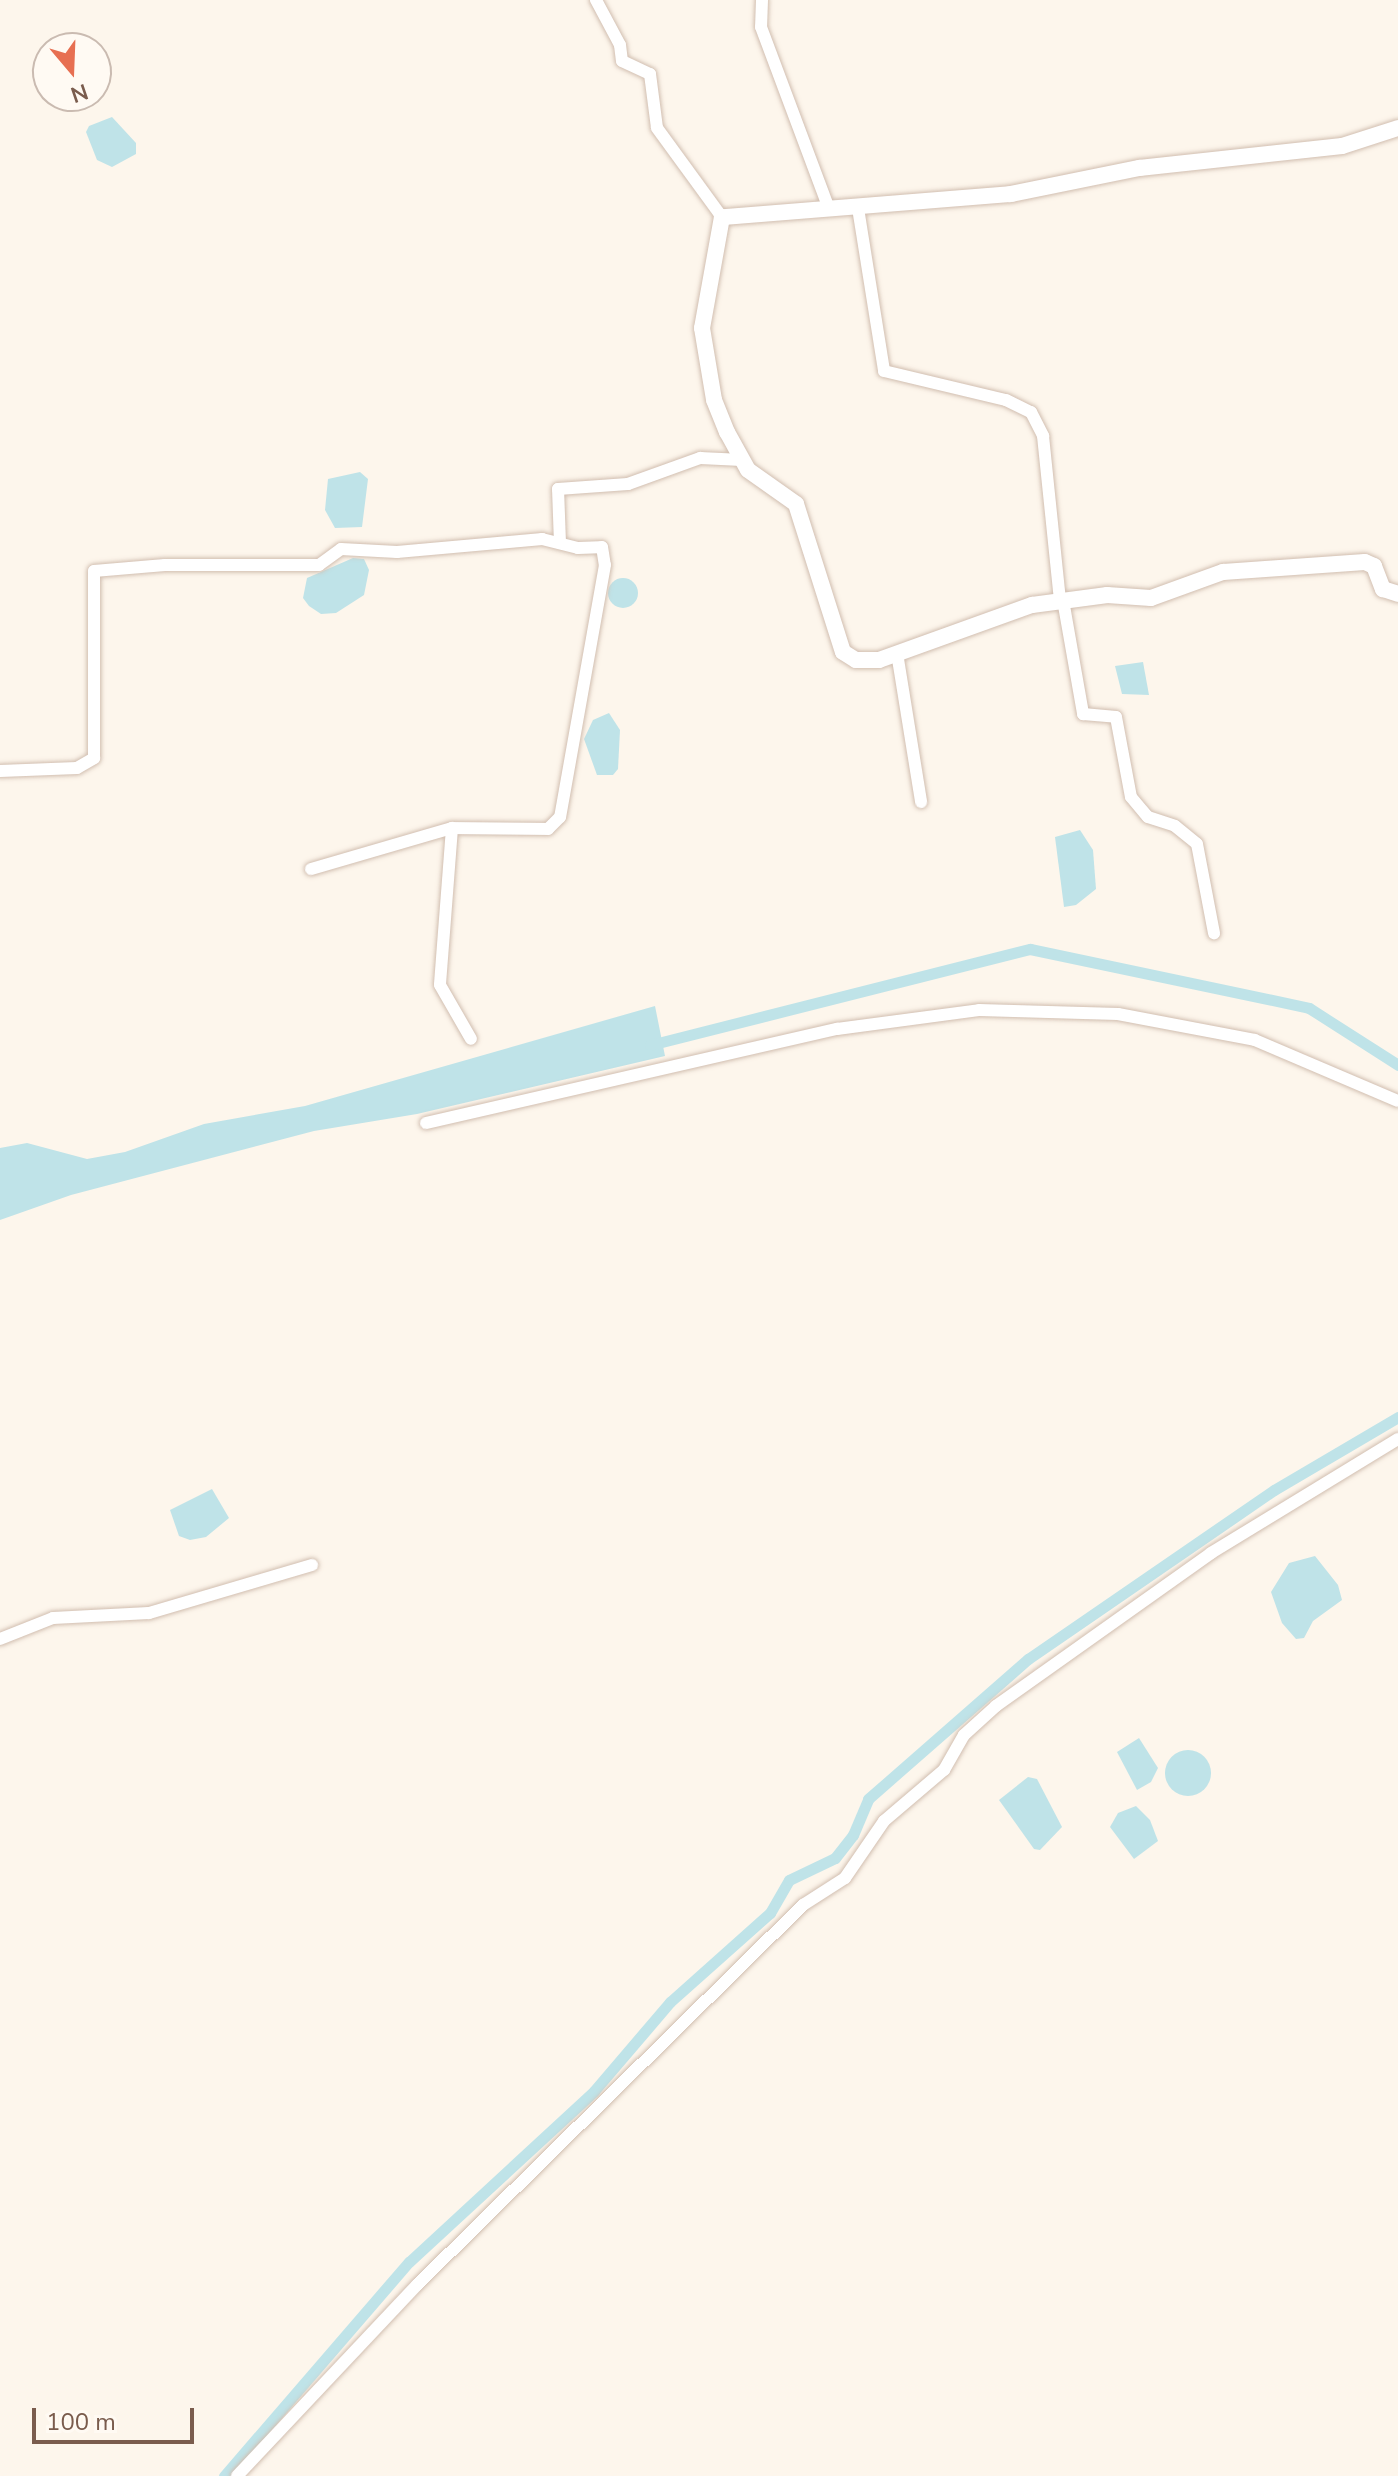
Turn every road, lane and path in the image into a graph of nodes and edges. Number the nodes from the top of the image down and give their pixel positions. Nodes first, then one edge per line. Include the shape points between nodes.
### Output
1 (596, 0) edge
2 (762, 0) edge
3 (1398, 128) edge
4 (858, 208) junction
5 (829, 209) junction
6 (722, 217) junction
7 (742, 460) junction
8 (560, 543) junction
9 (1398, 594) edge
10 (1062, 600) junction
11 (897, 653) junction
12 (0, 771) edge
13 (921, 802) dead end
14 (452, 828) junction
15 (311, 869) dead end
16 (1214, 933) dead end
17 (471, 1039) dead end
18 (1398, 1101) edge
19 (426, 1123) dead end
20 (1398, 1439) edge
21 (312, 1565) dead end
22 (0, 1639) edge
23 (237, 2476) edge

1 - 6 street via 620,45 622,61 650,74 663,140
2 - 5 street via 761,27
3 - 4 street via 1342,146 1139,168 1011,194
4 - 5 street
4 - 10 street via 884,371 1006,400 1031,412 1043,436
5 - 6 street
6 - 7 street via 702,328 714,400
7 - 8 street via 700,458 628,484 558,489
7 - 11 street via 796,504 843,652 856,660
8 - 12 street via 542,539 397,552 341,549 319,565 94,571 94,758 77,768
8 - 14 street via 602,547 605,565 560,817 548,829
9 - 10 street via 1383,589 1374,566 1365,562 1223,572 1151,598
10 - 11 street via 982,621
10 - 16 street via 1083,714 1116,717 1131,797 1148,817 1175,826 1197,844
11 - 13 street
14 - 15 street
14 - 17 street via 440,985
18 - 19 street via 1255,1040 1118,1014 979,1010 837,1029
20 - 23 street via 1211,1553 996,1706 964,1735 944,1770 884,1821 845,1878 803,1905 417,2285
21 - 22 street via 212,1590 149,1613 53,1618

